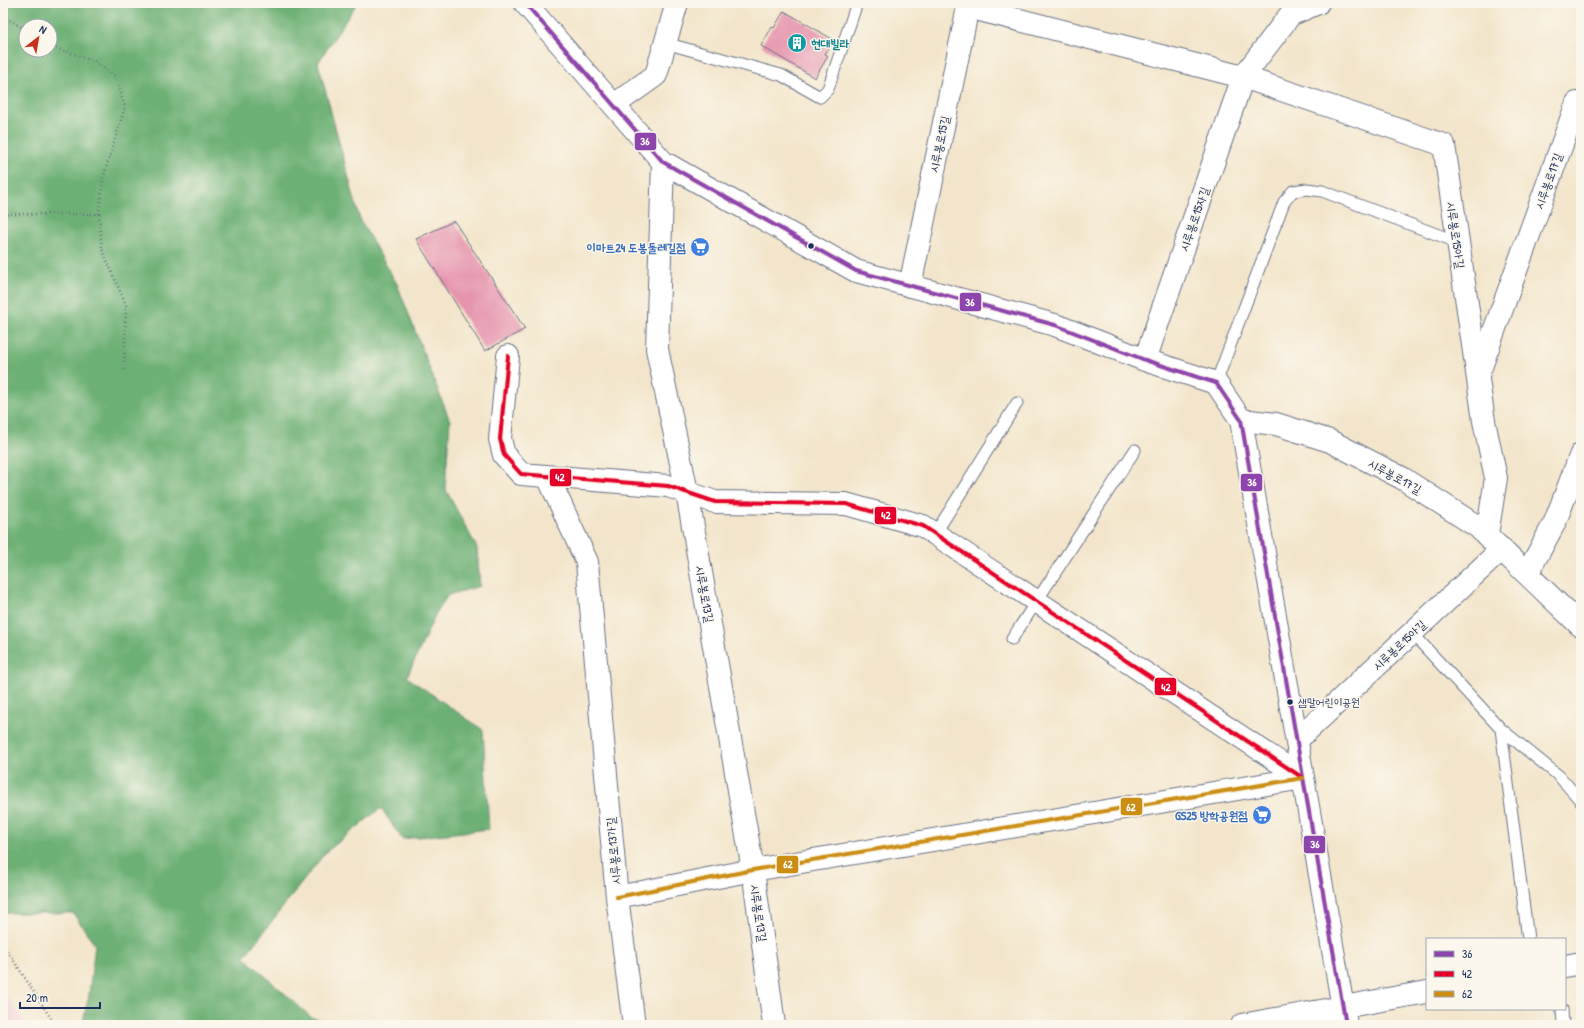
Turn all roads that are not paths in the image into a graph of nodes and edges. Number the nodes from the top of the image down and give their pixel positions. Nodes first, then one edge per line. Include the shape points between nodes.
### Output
1 (525, 3) edge
2 (677, 3) edge
3 (857, 3) edge
4 (1318, 3) edge
5 (966, 5) edge
6 (665, 43) junction
7 (1243, 78) junction
8 (1581, 105) edge
9 (614, 106) junction
10 (663, 162) junction
11 (1457, 242) junction
12 (910, 286) junction
13 (508, 356) dead end
14 (1146, 360) junction
15 (1478, 376) junction
16 (1216, 383) junction
17 (1016, 402) dead end
18 (1242, 420) junction
19 (1135, 450) dead end
20 (1581, 454) edge
21 (548, 477) junction
22 (687, 492) junction
23 (935, 534) junction
24 (1494, 542) junction
25 (1527, 574) junction
26 (1038, 600) junction
27 (1581, 626) edge
28 (1412, 633) junction
29 (1012, 639) dead end
30 (1501, 729) junction
31 (1297, 740) junction
32 (1303, 778) junction
33 (1581, 801) edge
34 (753, 870) junction
35 (617, 897) junction
36 (1528, 938) edge
37 (1581, 963) edge
38 (1566, 966) edge
39 (1426, 992) edge
40 (1562, 1010) edge
41 (1344, 1016) edge
42 (634, 1025) edge
43 (774, 1025) edge
44 (1242, 1025) edge
45 (1563, 1025) edge

1 - 9 street
2 - 6 street
3 - 6 lane via 828,90 820,97 781,75
4 - 7 street, 시루봉로15자길 via 1290,15
5 - 7 street
5 - 12 street, 시루봉로15길
6 - 9 street via 656,75
7 - 11 street, 시루봉로15아길 via 1444,145
7 - 14 street, 시루봉로15자길
8 - 15 street, 시루봉로17길 via 1577,103
9 - 10 street
10 - 12 street via 856,271
10 - 22 street, 시루봉로13길 via 657,349
11 - 15 street, 시루봉로15아길
11 - 16 lane via 1322,191 1293,191 1284,202
12 - 14 street via 1055,325
13 - 21 street via 500,439 504,455 521,474
14 - 16 street
15 - 24 street, 시루봉로15아길 via 1496,478
16 - 18 street
17 - 23 lane
18 - 24 street, 시루봉로17길 via 1276,424 1330,441 1402,478 1478,527
18 - 31 street
19 - 26 lane
20 - 25 street via 1555,522
21 - 22 street via 668,486
21 - 35 street, 시루봉로13가길 via 586,562
22 - 23 street via 715,502 846,504 923,526
22 - 34 street, 시루봉로13길
23 - 26 street
24 - 25 street, 시루봉로17길
24 - 28 street, 시루봉로15아길
25 - 27 street, 시루봉로17길
26 - 29 lane
26 - 32 street
28 - 30 lane
28 - 31 street, 시루봉로15아길
30 - 33 lane via 1559,776
30 - 36 lane
31 - 32 street
32 - 34 street
32 - 41 street
34 - 35 street
34 - 43 street, 시루봉로13길
35 - 42 street, 시루봉로13가길
37 - 38 street
39 - 41 street
40 - 45 lane
41 - 44 street

